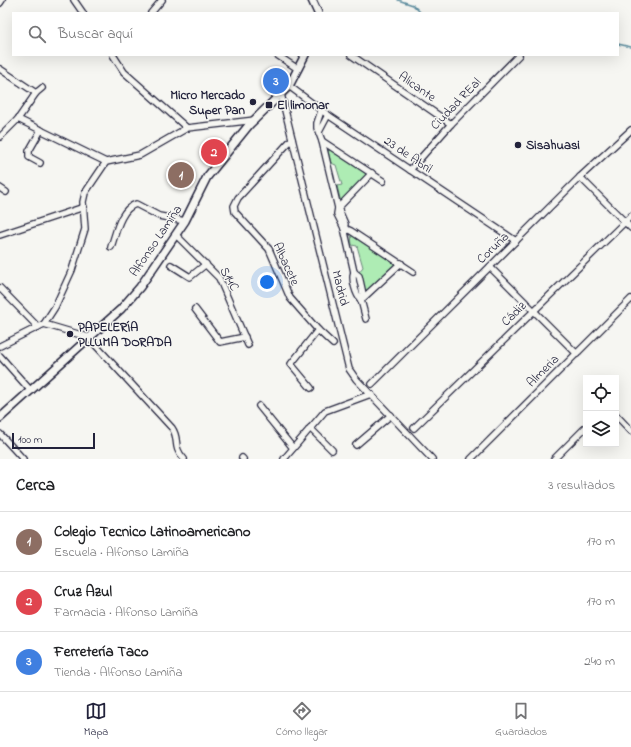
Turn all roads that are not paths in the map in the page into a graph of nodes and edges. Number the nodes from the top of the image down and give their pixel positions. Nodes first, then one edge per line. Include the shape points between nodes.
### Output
1 (2, 0) edge
2 (74, 0) edge
3 (162, 0) edge
4 (312, 0) edge
5 (0, 3) edge
6 (82, 12) edge
7 (152, 12) edge
8 (318, 12) edge
9 (114, 56) edge
10 (278, 56) edge
11 (304, 56) edge
12 (352, 56) edge
13 (518, 56) edge
14 (0, 69) edge
15 (298, 69) junction
16 (289, 86) junction
17 (42, 88) dead end
18 (36, 93) junction
19 (281, 94) junction
20 (322, 111) junction
21 (328, 115) junction
22 (18, 119) junction
23 (255, 120) junction
24 (451, 124) junction
25 (186, 128) junction
26 (41, 130) junction
27 (631, 130) edge
28 (319, 132) junction
29 (0, 137) edge
30 (292, 138) junction
31 (322, 142) junction
32 (106, 162) junction
33 (40, 163) dead end
34 (410, 170) junction
35 (372, 173) junction
36 (580, 177) junction
37 (383, 181) dead end
38 (0, 188) edge
39 (6, 192) dead end
40 (84, 207) junction
41 (338, 208) junction
42 (631, 216) edge
43 (185, 221) junction
44 (625, 222) junction
45 (344, 228) junction
46 (631, 228) edge
47 (0, 235) edge
48 (176, 236) junction
49 (516, 241) junction
50 (111, 247) dead end
51 (401, 263) junction
52 (206, 264) junction
53 (171, 265) dead end
54 (490, 267) junction
55 (413, 272) dead end
56 (0, 288) edge
57 (631, 299) edge
58 (361, 300) junction
59 (195, 309) dead end
60 (534, 310) junction
61 (366, 319) dead end
62 (41, 326) junction
63 (318, 330) junction
64 (88, 337) junction
65 (245, 337) junction
66 (333, 344) dead end
67 (248, 345) dead end
68 (0, 346) edge
69 (577, 354) junction
70 (0, 356) edge
71 (372, 384) dead end
72 (311, 388) dead end
73 (31, 391) junction
74 (371, 394) junction
75 (258, 406) dead end
76 (391, 415) junction
77 (0, 418) edge
78 (619, 418) edge
79 (310, 428) junction
80 (414, 428) dead end
81 (583, 430) edge
82 (631, 431) edge
83 (0, 434) edge
84 (356, 445) dead end
85 (293, 448) junction
86 (332, 450) dead end
87 (23, 459) edge
88 (184, 459) edge
89 (284, 459) edge
90 (432, 459) edge
91 (470, 459) edge
92 (554, 459) edge

1 - 5 street
2 - 6 street
3 - 7 street
4 - 8 street
9 - 25 street via 124,72
10 - 15 street
11 - 15 street, Alfonso Lamiña
12 - 24 street, Alicante
13 - 24 street, Ciudad REal
14 - 18 street
15 - 16 street, Alfonso Lamiña
16 - 19 street, Alfonso Lamiña
16 - 20 street, 23 de Abril
17 - 18 street
18 - 22 street
19 - 23 street, Alfonso Lamiña
19 - 30 street, Madrid
20 - 21 street, 23 de Abril
20 - 28 street via 316,123
21 - 28 street
21 - 34 street, 23 de Abril
22 - 26 street
22 - 29 street
23 - 25 street
23 - 43 street, Alfonso Lamiña via 207,177
24 - 34 street, Ciudad REal
25 - 32 street via 140,155
26 - 32 street
26 - 33 street via 29,151 29,157
27 - 36 street, Coruña
28 - 31 street
30 - 63 street, Albacete via 238,198 234,206 236,212 269,249 290,298
30 - 74 street, Madrid via 347,364 352,374
31 - 35 street
31 - 41 street
32 - 40 street via 85,193
34 - 49 street, 23 de Abril
35 - 37 street
35 - 41 street
36 - 44 street
36 - 49 street, Coruña
38 - 39 street
40 - 47 street
40 - 62 street via 85,229 72,270 55,307
41 - 45 street via 345,224
42 - 44 street, Cádiz
43 - 48 street, Alfonso Lamiña
43 - 50 street via 160,216 133,204 122,217
44 - 46 street
44 - 60 street, Cádiz
45 - 51 street
45 - 58 street via 354,272 359,276 363,294
48 - 52 street, S14C
48 - 64 street, Alfonso Lamiña via 121,309
49 - 54 street, Coruña
51 - 55 street
51 - 58 street
52 - 53 street via 190,277
52 - 65 street, S14C via 219,278
54 - 60 street
54 - 71 street, Coruña
56 - 62 street
57 - 69 street, Almeria
58 - 61 street
59 - 65 street via 220,342
60 - 69 street
60 - 80 street, Cádiz
62 - 64 street
62 - 68 street
63 - 66 street, Albacete
63 - 72 street via 291,364
64 - 73 street, Alfonso Lamiña
64 - 88 street via 172,428 177,453
65 - 67 street, S14C
69 - 91 street, Almeria
70 - 73 street
73 - 77 street, Alfonso Lamiña
74 - 76 street, Madrid
74 - 79 street via 325,411
75 - 85 street
76 - 84 street
76 - 90 street, Madrid
78 - 82 street
79 - 85 street
79 - 86 street
81 - 92 street
83 - 87 street
85 - 89 street

